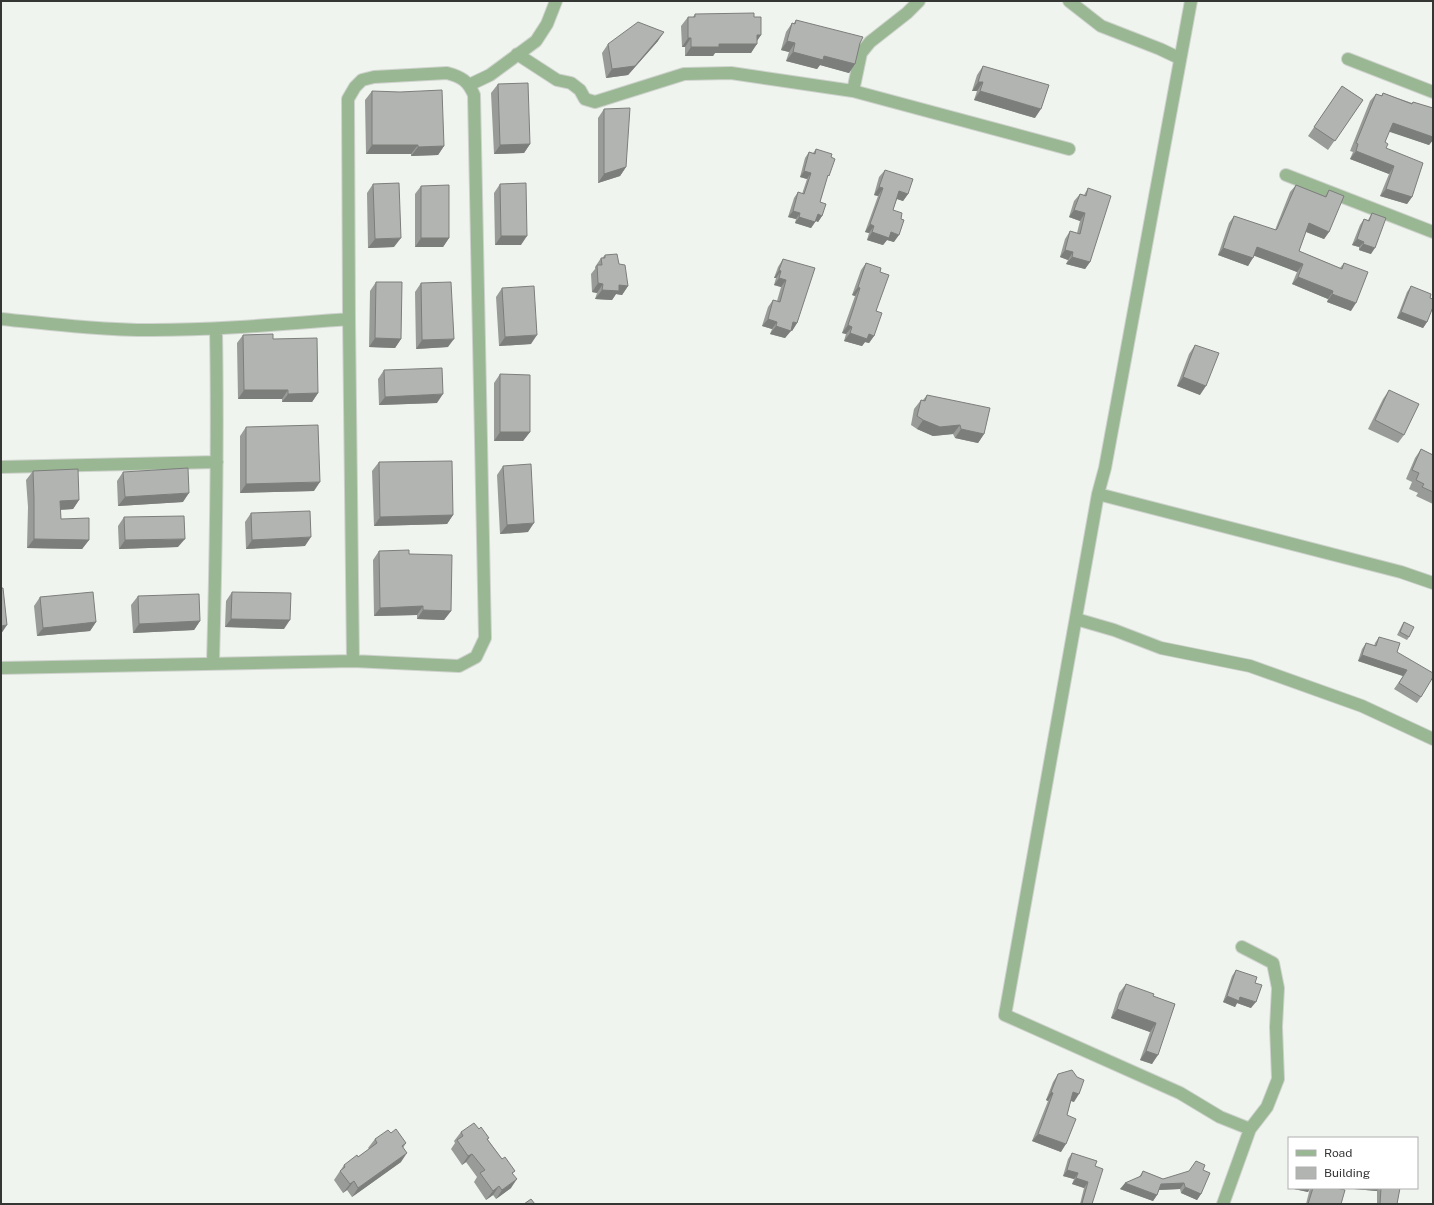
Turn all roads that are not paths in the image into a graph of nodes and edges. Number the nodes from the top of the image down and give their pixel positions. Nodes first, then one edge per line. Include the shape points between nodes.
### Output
1 (556, 1) edge
2 (919, 1) edge
3 (1069, 1) edge
4 (1191, 1) edge
5 (517, 54) junction
6 (1179, 58) junction
7 (1348, 59) dead end
8 (469, 85) junction
9 (853, 91) junction
10 (1433, 92) edge
11 (1069, 149) dead end
12 (1286, 175) dead end
13 (1433, 232) edge
14 (1, 319) edge
15 (349, 319) junction
16 (216, 329) junction
17 (217, 462) junction
18 (1, 467) edge
19 (1098, 494) junction
20 (1433, 583) edge
21 (1076, 619) junction
22 (353, 661) junction
23 (213, 663) junction
24 (1, 668) edge
25 (1433, 740) edge
26 (1242, 947) dead end
27 (1250, 1129) junction
28 (1223, 1204) edge

1 - 5 street via 547,24 536,41
2 - 9 street via 860,53
3 - 6 street via 1101,26
4 - 6 street
5 - 8 street via 490,75
5 - 9 street via 557,80 571,83 580,90 585,99 596,102 684,74 731,73
6 - 19 street via 1105,468
7 - 10 street
8 - 15 street via 459,76 447,73 374,77 362,80 348,99
8 - 22 street via 474,95 485,638 476,657 459,666
9 - 11 street
12 - 13 street
14 - 16 street via 151,330
15 - 16 street
15 - 22 street
16 - 17 street
17 - 18 street
17 - 23 street
19 - 20 street via 1401,572
19 - 21 street
21 - 25 street via 1161,648 1250,666 1362,706
21 - 27 street via 1005,1015 1180,1094 1220,1117
22 - 23 street
23 - 24 street
26 - 27 street via 1273,963 1278,988 1278,1079 1267,1107
27 - 28 street

